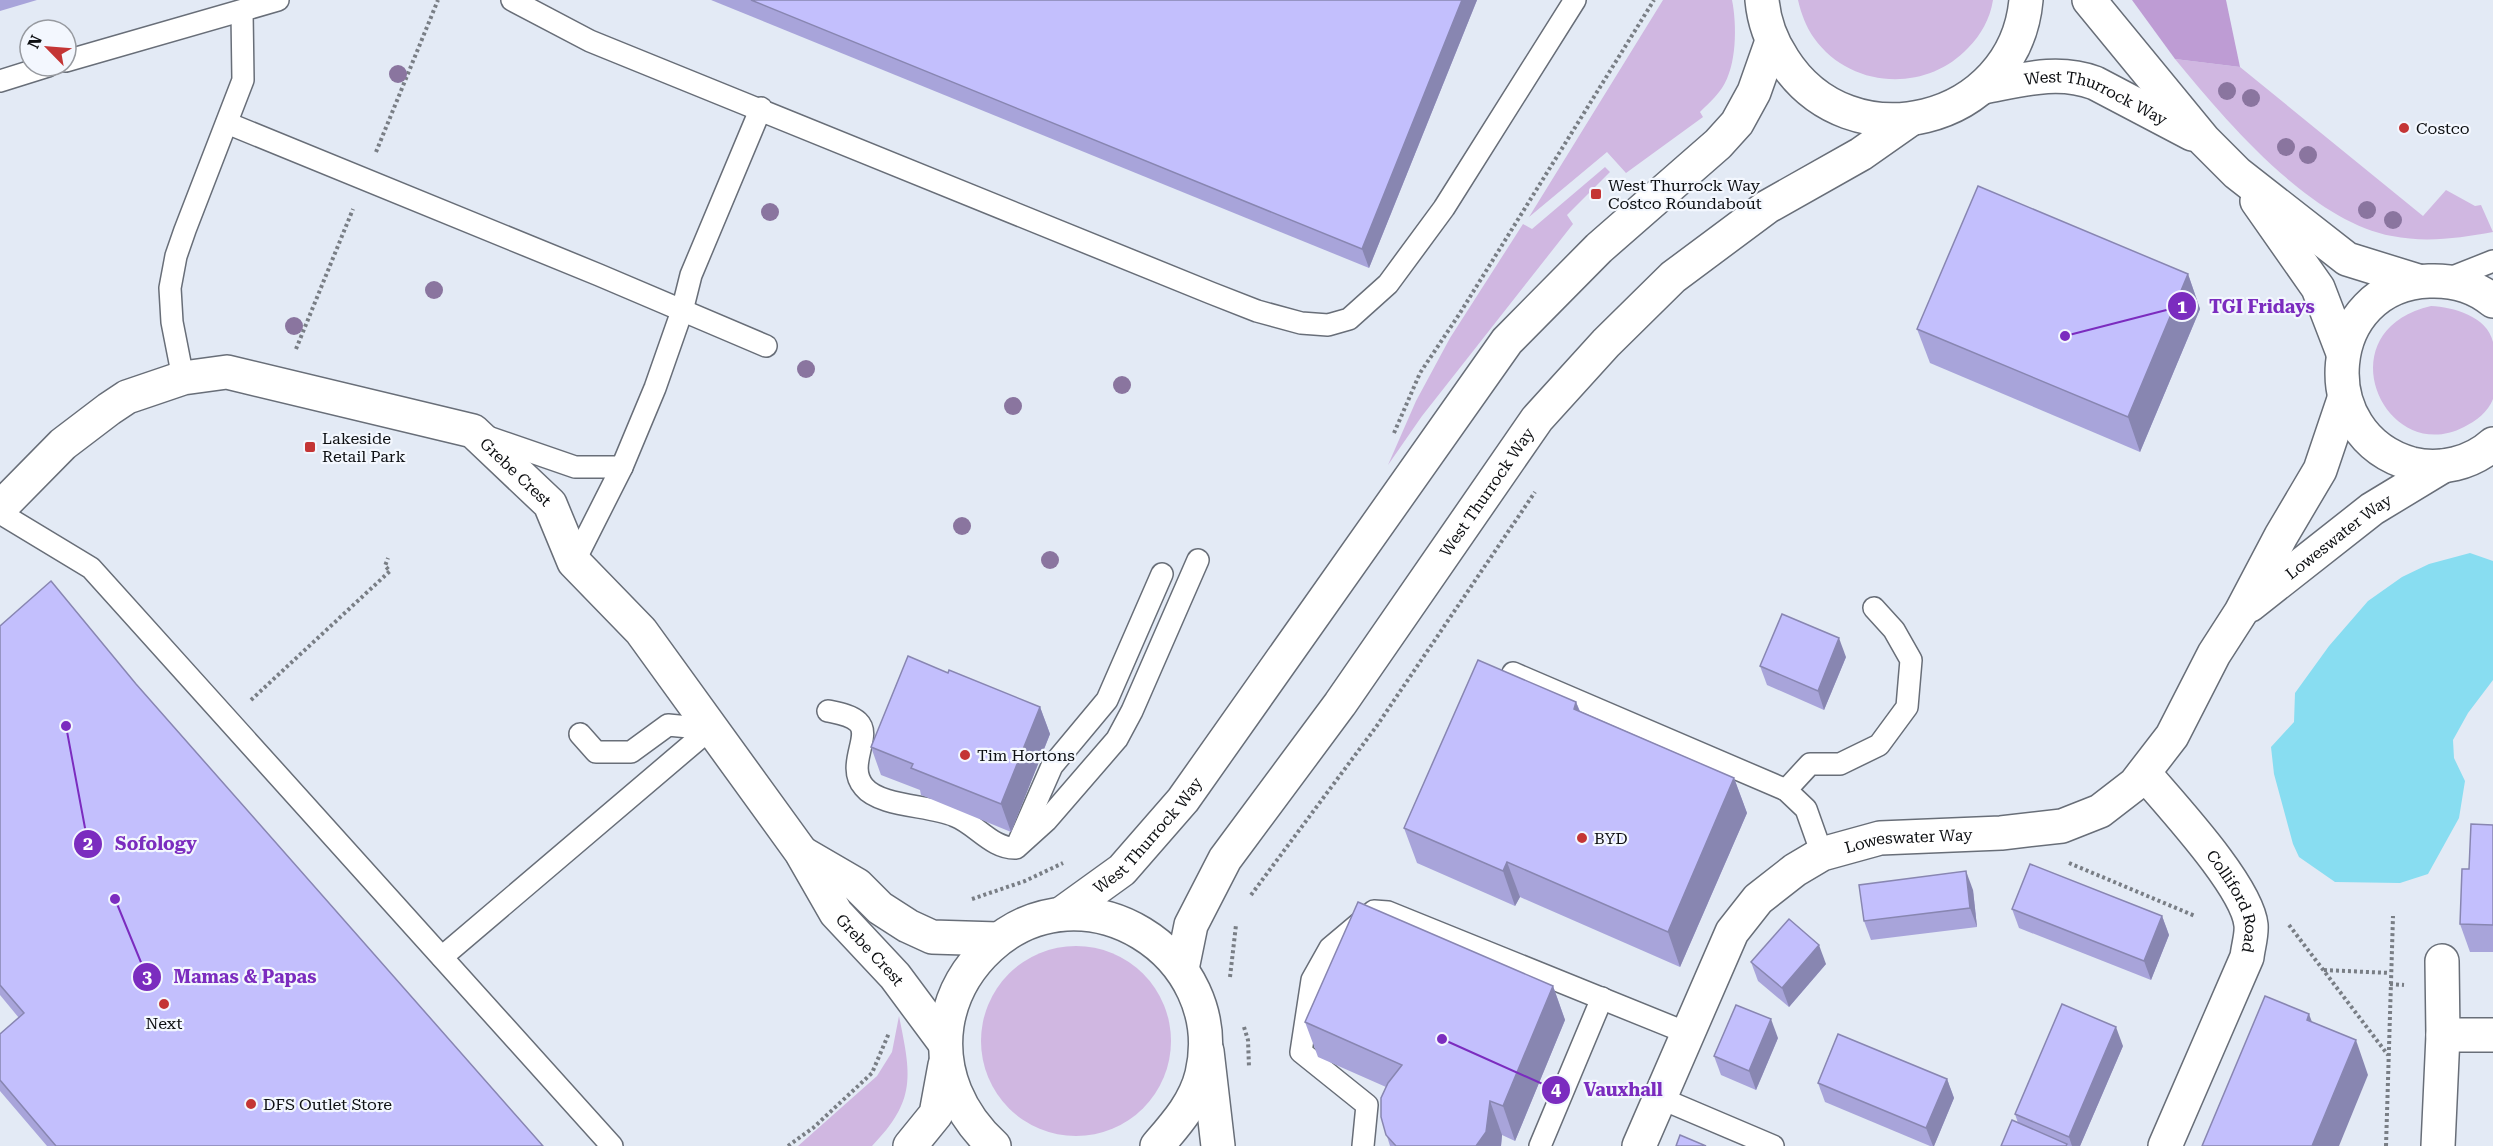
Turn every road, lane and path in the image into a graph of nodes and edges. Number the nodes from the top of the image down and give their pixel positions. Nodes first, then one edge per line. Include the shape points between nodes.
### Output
1 (278, 0) edge
2 (512, 0) edge
3 (1575, 0) edge
4 (1654, 0) edge
5 (1762, 0) edge
6 (2026, 0) edge
7 (2090, 0) edge
8 (242, 12) junction
9 (1772, 41) junction
10 (78, 57) edge
11 (18, 75) edge
12 (0, 81) edge
13 (1984, 87) junction
14 (761, 108) junction
15 (1908, 120) junction
16 (227, 123) junction
17 (2204, 140) junction
18 (2237, 173) junction
19 (2493, 261) edge
20 (2431, 280) junction
21 (2493, 301) edge
22 (682, 311) junction
23 (766, 346) dead end
24 (2343, 353) junction
25 (183, 378) junction
26 (2344, 399) junction
27 (473, 431) junction
28 (1390, 441) dead end
29 (2475, 459) edge
30 (622, 467) junction
31 (1536, 491) dead end
32 (0, 511) edge
33 (388, 558) dead end
34 (1198, 560) dead end
35 (574, 562) junction
36 (1162, 574) dead end
37 (1874, 608) dead end
38 (2241, 612) junction
39 (1513, 673) edge
40 (828, 711) dead end
41 (229, 720) junction
42 (710, 729) junction
43 (580, 734) dead end
44 (2144, 773) junction
45 (1786, 790) junction
46 (1016, 848) junction
47 (801, 852) junction
48 (1822, 854) junction
49 (2065, 861) dead end
50 (1251, 896) dead end
51 (2246, 903) junction
52 (1061, 914) junction
53 (1237, 915) dead end
54 (2195, 916) dead end
55 (2393, 916) dead end
56 (998, 939) junction
57 (442, 957) junction
58 (2442, 961) dead end
59 (1182, 969) junction
60 (2323, 970) junction
61 (2390, 973) junction
62 (1233, 988) dead end
63 (1602, 998) junction
64 (1242, 1019) dead end
65 (1687, 1033) junction
66 (2443, 1035) junction
67 (2493, 1035) edge
68 (1206, 1043) junction
69 (945, 1052) junction
70 (2388, 1056) junction
71 (1250, 1075) dead end
72 (1660, 1098) junction
73 (612, 1146) edge
74 (910, 1146) edge
75 (994, 1146) edge
76 (1157, 1146) edge
77 (1218, 1146) edge
78 (1363, 1146) edge
79 (1540, 1146) edge
80 (1639, 1146) edge
81 (1773, 1146) edge
82 (2165, 1146) edge
83 (2386, 1146) edge
84 (2438, 1146) edge

1 - 8 lane
2 - 14 lane via 590,41
3 - 14 lane via 1444,208 1389,284 1349,319 1328,325 1257,311
4 - 28 path via 1420,373
5 - 9 street
6 - 13 street via 2024,20 2009,57
7 - 17 street, West Thurrock Way
8 - 10 lane
8 - 16 lane via 243,80
9 - 15 street via 1794,77 1827,103 1866,118
9 - 52 street, West Thurrock Way via 1754,92 1737,123 1599,248 1507,341 1183,801 1122,870
11 - 12 lane
13 - 15 street via 1950,109
13 - 17 street, West Thurrock Way via 2047,75 2078,76
14 - 22 lane via 691,275
15 - 59 street, West Thurrock Way via 1861,154 1767,207 1673,277 1537,419 1340,704 1225,859 1191,925
16 - 22 lane
16 - 25 lane via 184,230 170,288
17 - 18 street, West Thurrock Way
18 - 20 street, West Thurrock Way via 2347,259
18 - 24 street, West Thurrock Way via 2318,288
19 - 20 lane
20 - 21 street, West Thurrock Way via 2460,284
20 - 24 street via 2397,287 2372,304 2359,318
22 - 23 lane
22 - 30 lane
24 - 26 street
25 - 27 street, Grebe Crest via 227,372
25 - 32 street, Grebe Crest via 127,397 108,409 63,444
26 - 29 street via 2356,425 2375,446 2400,460 2421,466
26 - 38 street, Loweswater Way via 2320,470
27 - 30 lane via 575,467
27 - 35 street, Grebe Crest via 550,504
29 - 38 street, Loweswater Way via 2372,509
30 - 35 lane
31 - 50 path via 1376,727
32 - 41 lane via 91,568
33 - 41 path via 385,566 390,571
34 - 46 lane via 1118,739 1047,820
35 - 42 street, Grebe Crest via 641,631
36 - 46 lane via 1107,700 1052,766
37 - 45 lane via 1894,630 1911,660 1907,707 1879,745 1840,764 1810,764
38 - 44 street, Loweswater Way via 2214,654 2172,736
39 - 45 lane
40 - 46 lane via 860,722 864,735 856,765 862,786 869,792 887,801 957,816 1000,845
41 - 57 lane
42 - 43 lane via 668,725 631,752 596,752
42 - 47 street, Grebe Crest
42 - 57 lane
44 - 48 street, Loweswater Way via 2100,811 2062,826 2001,834 1880,838
44 - 51 street, Colliford Road
45 - 48 lane via 1806,809
47 - 56 street, Grebe Crest via 857,885 898,920 932,937
47 - 69 street, Grebe Crest via 836,913 895,976
48 - 65 street, Loweswater Way via 1758,899 1732,932
49 - 54 path
51 - 60 path via 2262,891
51 - 82 street, Colliford Road via 2251,926 2247,957
52 - 56 street via 1033,920
52 - 59 street via 1120,921 1155,940
53 - 62 path via 1230,978
55 - 61 path
56 - 69 street via 976,959 959,984 949,1011
57 - 73 lane
58 - 66 street
59 - 68 street via 1196,995
60 - 61 path
60 - 70 path
61 - 70 path
63 - 65 lane
63 - 78 lane via 1388,912 1374,911 1330,948 1312,980 1301,1052 1366,1105
63 - 79 lane
64 - 71 path
65 - 72 street, Loweswater Way
66 - 67 street
66 - 84 street
68 - 76 street via 1202,1075 1186,1113
68 - 77 street
69 - 74 street via 936,1114
69 - 75 street via 957,1099 977,1131
70 - 83 path
72 - 80 street, Loweswater Way
72 - 81 lane

